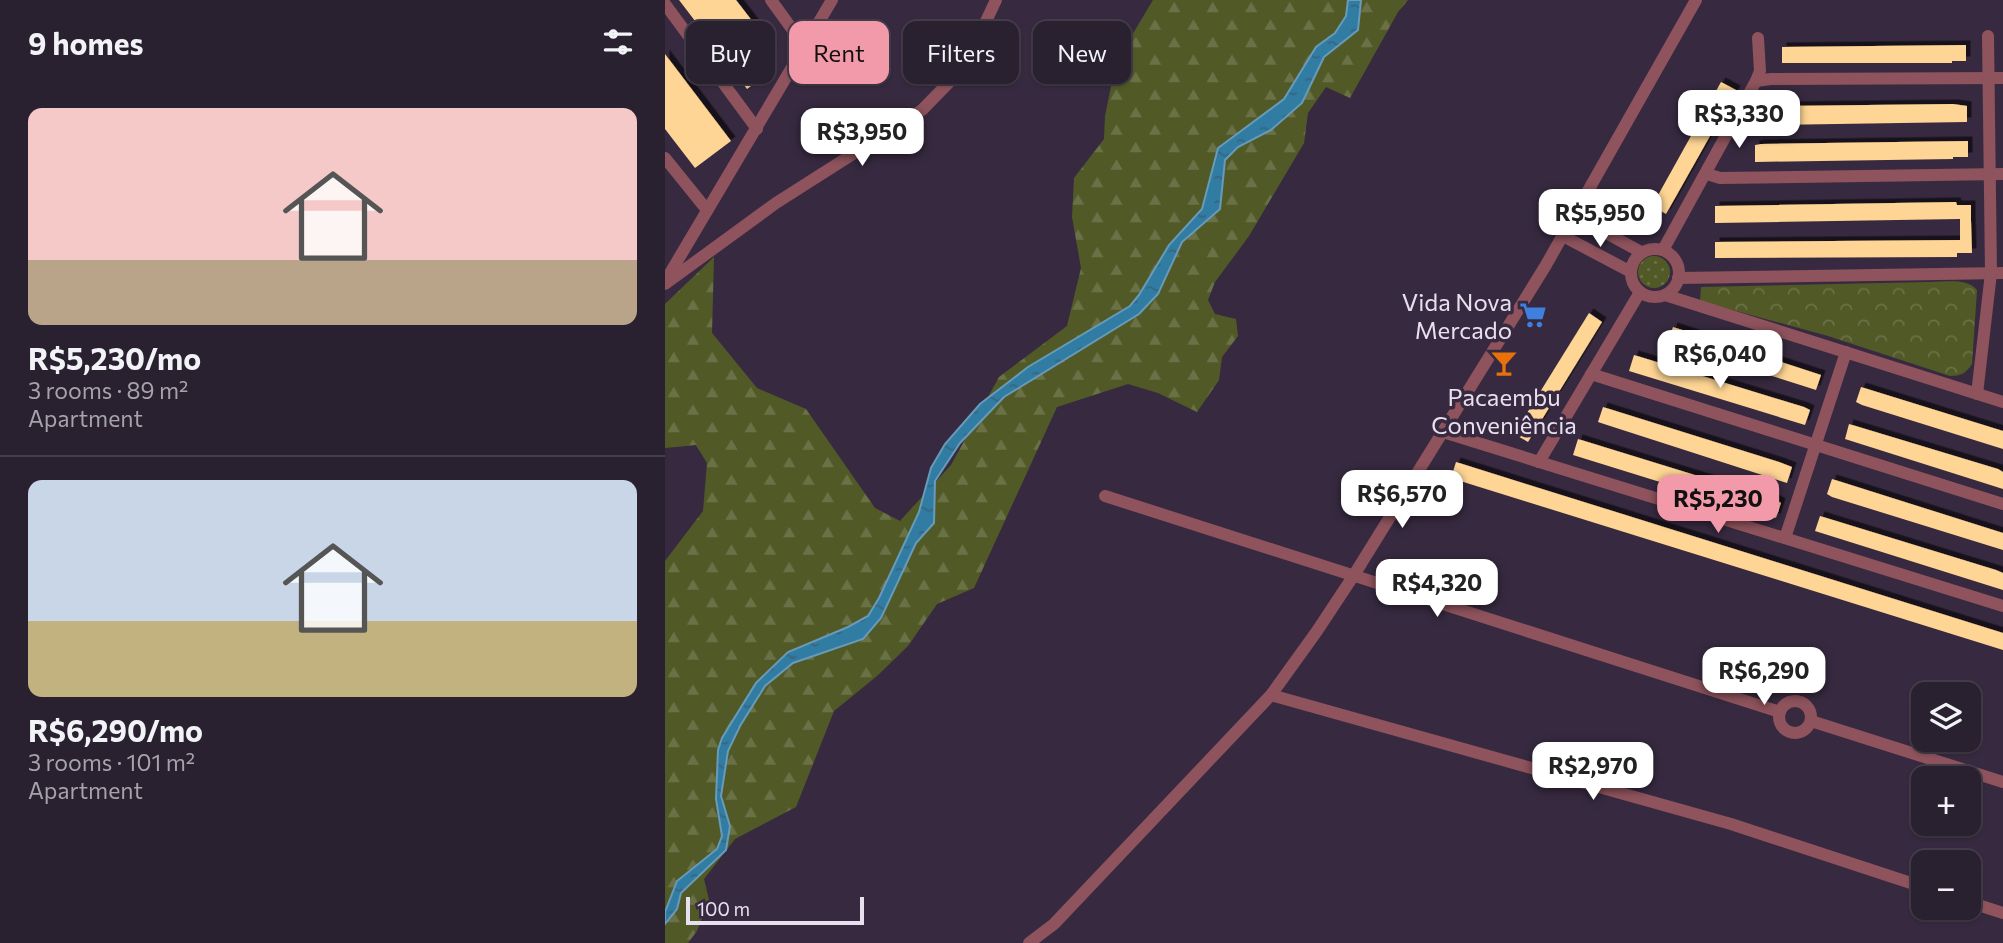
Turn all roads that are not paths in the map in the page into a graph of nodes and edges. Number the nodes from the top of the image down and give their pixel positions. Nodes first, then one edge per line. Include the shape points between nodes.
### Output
1 (771, 0) edge
2 (832, 0) edge
3 (996, 0) edge
4 (1696, 0) edge
5 (665, 4) edge
6 (820, 21) edge
7 (789, 25) edge
8 (1989, 36) dead end
9 (1758, 38) dead end
10 (789, 74) edge
11 (1989, 78) junction
12 (2003, 78) edge
13 (1756, 81) junction
14 (757, 129) junction
15 (665, 158) edge
16 (1707, 174) junction
17 (1996, 174) edge
18 (707, 210) junction
19 (1575, 216) junction
20 (1563, 236) junction
21 (1663, 250) junction
22 (1641, 253) junction
23 (1631, 272) junction
24 (1997, 273) edge
25 (1678, 278) junction
26 (665, 283) edge
27 (1640, 292) junction
28 (1665, 295) junction
29 (1846, 352) junction
30 (1591, 374) junction
31 (1977, 394) junction
32 (2003, 402) edge
33 (1444, 432) junction
34 (1815, 445) junction
35 (1539, 462) junction
36 (1105, 496) dead end
37 (2003, 504) edge
38 (1785, 538) junction
39 (1354, 575) junction
40 (2003, 606) edge
41 (1271, 695) junction
42 (1780, 712) junction
43 (1811, 721) junction
44 (2003, 782) edge
45 (1911, 883) edge
46 (1981, 906) edge
47 (2003, 913) edge
48 (1029, 943) edge

1 - 7 street
2 - 6 street
3 - 26 street via 965,66 922,110 776,203
4 - 19 street
5 - 14 street
8 - 11 street
9 - 13 street via 1760,71
10 - 14 street
11 - 12 street
11 - 13 street
11 - 17 street
13 - 16 street
14 - 18 street
15 - 18 street
16 - 17 street via 1720,178
16 - 21 street
17 - 24 street
18 - 26 street
19 - 20 street
19 - 22 street
20 - 23 street
20 - 33 street
21 - 22 street
21 - 25 street via 1675,259
22 - 23 street
23 - 27 street
24 - 25 street
24 - 31 street
25 - 28 street
27 - 28 street
27 - 30 street
28 - 29 street
29 - 31 street
29 - 34 street
30 - 34 street
30 - 35 street
31 - 32 street
33 - 35 street
33 - 39 street
34 - 37 street
34 - 38 street
35 - 38 street
36 - 39 street
38 - 40 street
39 - 41 street
39 - 42 street
41 - 45 street via 1731,824
41 - 48 street via 1054,924
42 - 43 street via 1785,704 1800,701 1810,711
42 - 43 street via 1782,727 1791,732 1801,732
43 - 44 street
46 - 47 street

